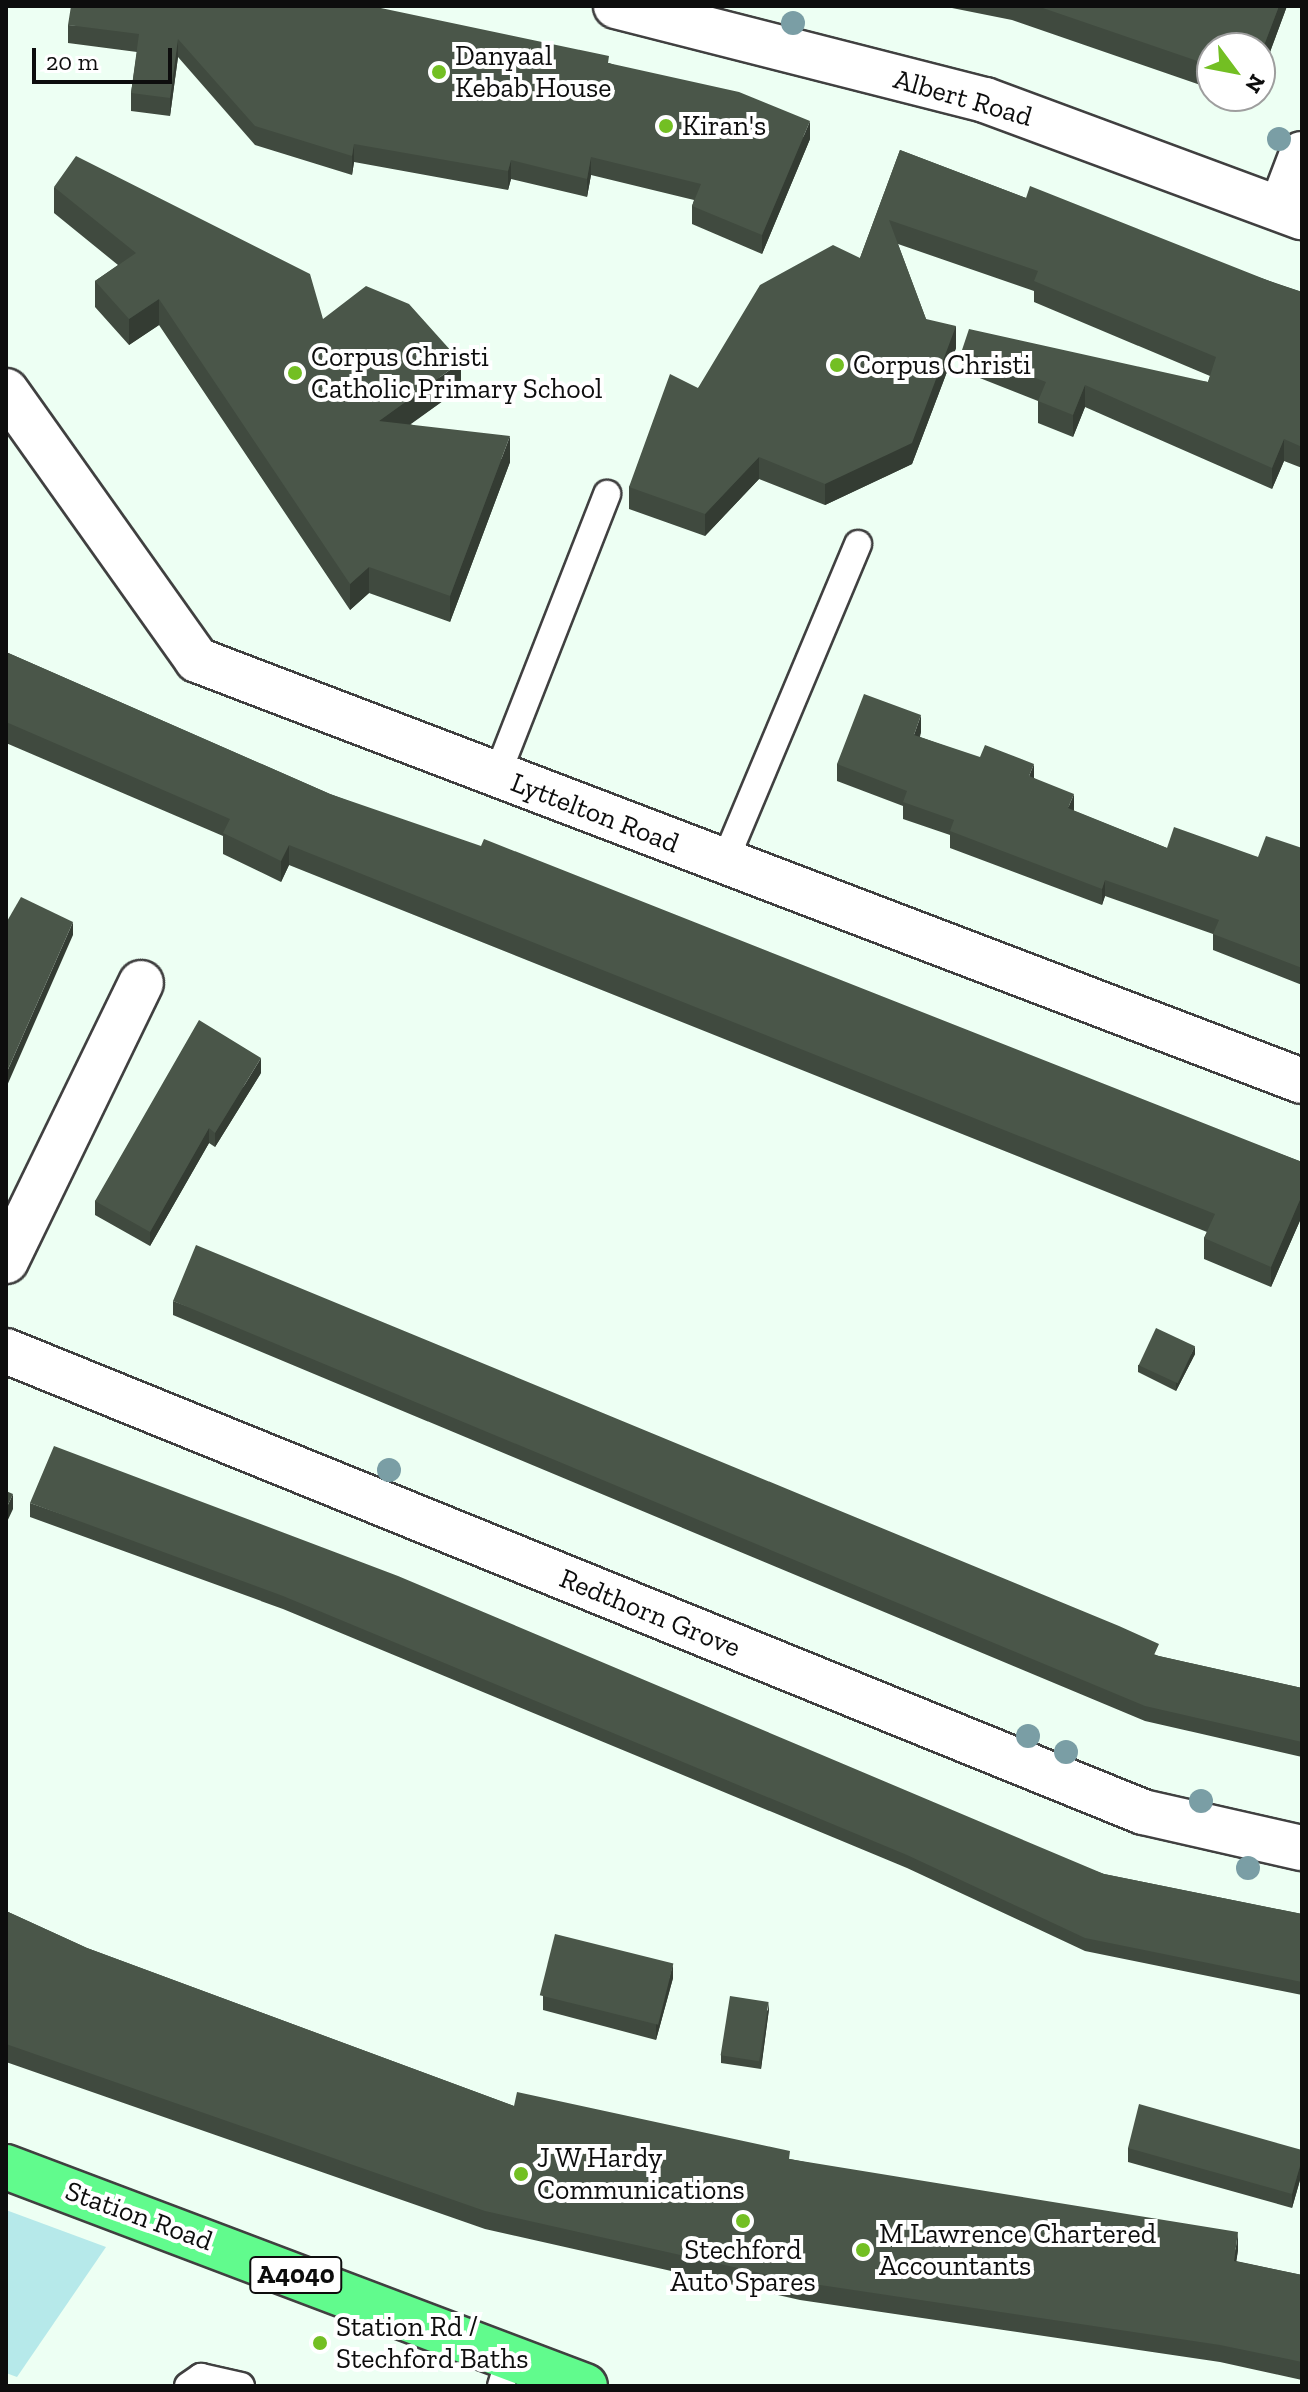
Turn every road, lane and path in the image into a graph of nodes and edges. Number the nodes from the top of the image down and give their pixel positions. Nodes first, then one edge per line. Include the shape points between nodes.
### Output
1 (616, 6) edge
2 (1302, 154) edge
3 (1292, 213) edge
4 (6, 391) edge
5 (607, 494) dead end
6 (858, 544) dead end
7 (497, 775) junction
8 (724, 863) junction
9 (141, 983) dead end
10 (1302, 1081) edge
11 (6, 1261) edge
12 (6, 1351) edge
13 (1302, 1848) edge
14 (6, 2167) edge
15 (506, 2371) edge
16 (188, 2386) edge
17 (241, 2386) edge
18 (585, 2386) edge

1 - 3 street, Albert Road via 985,100
2 - 3 street
4 - 7 street, Lyttelton Road via 197,660
5 - 7 lane
6 - 8 lane
7 - 8 street, Lyttelton Road
8 - 10 street, Lyttelton Road
9 - 11 street
12 - 13 street, Redthorn Grove via 1116,1802
14 - 15 main road, Station Road / A4040
15 - 18 main road, Station Road / A4040
16 - 17 lane via 201,2377

